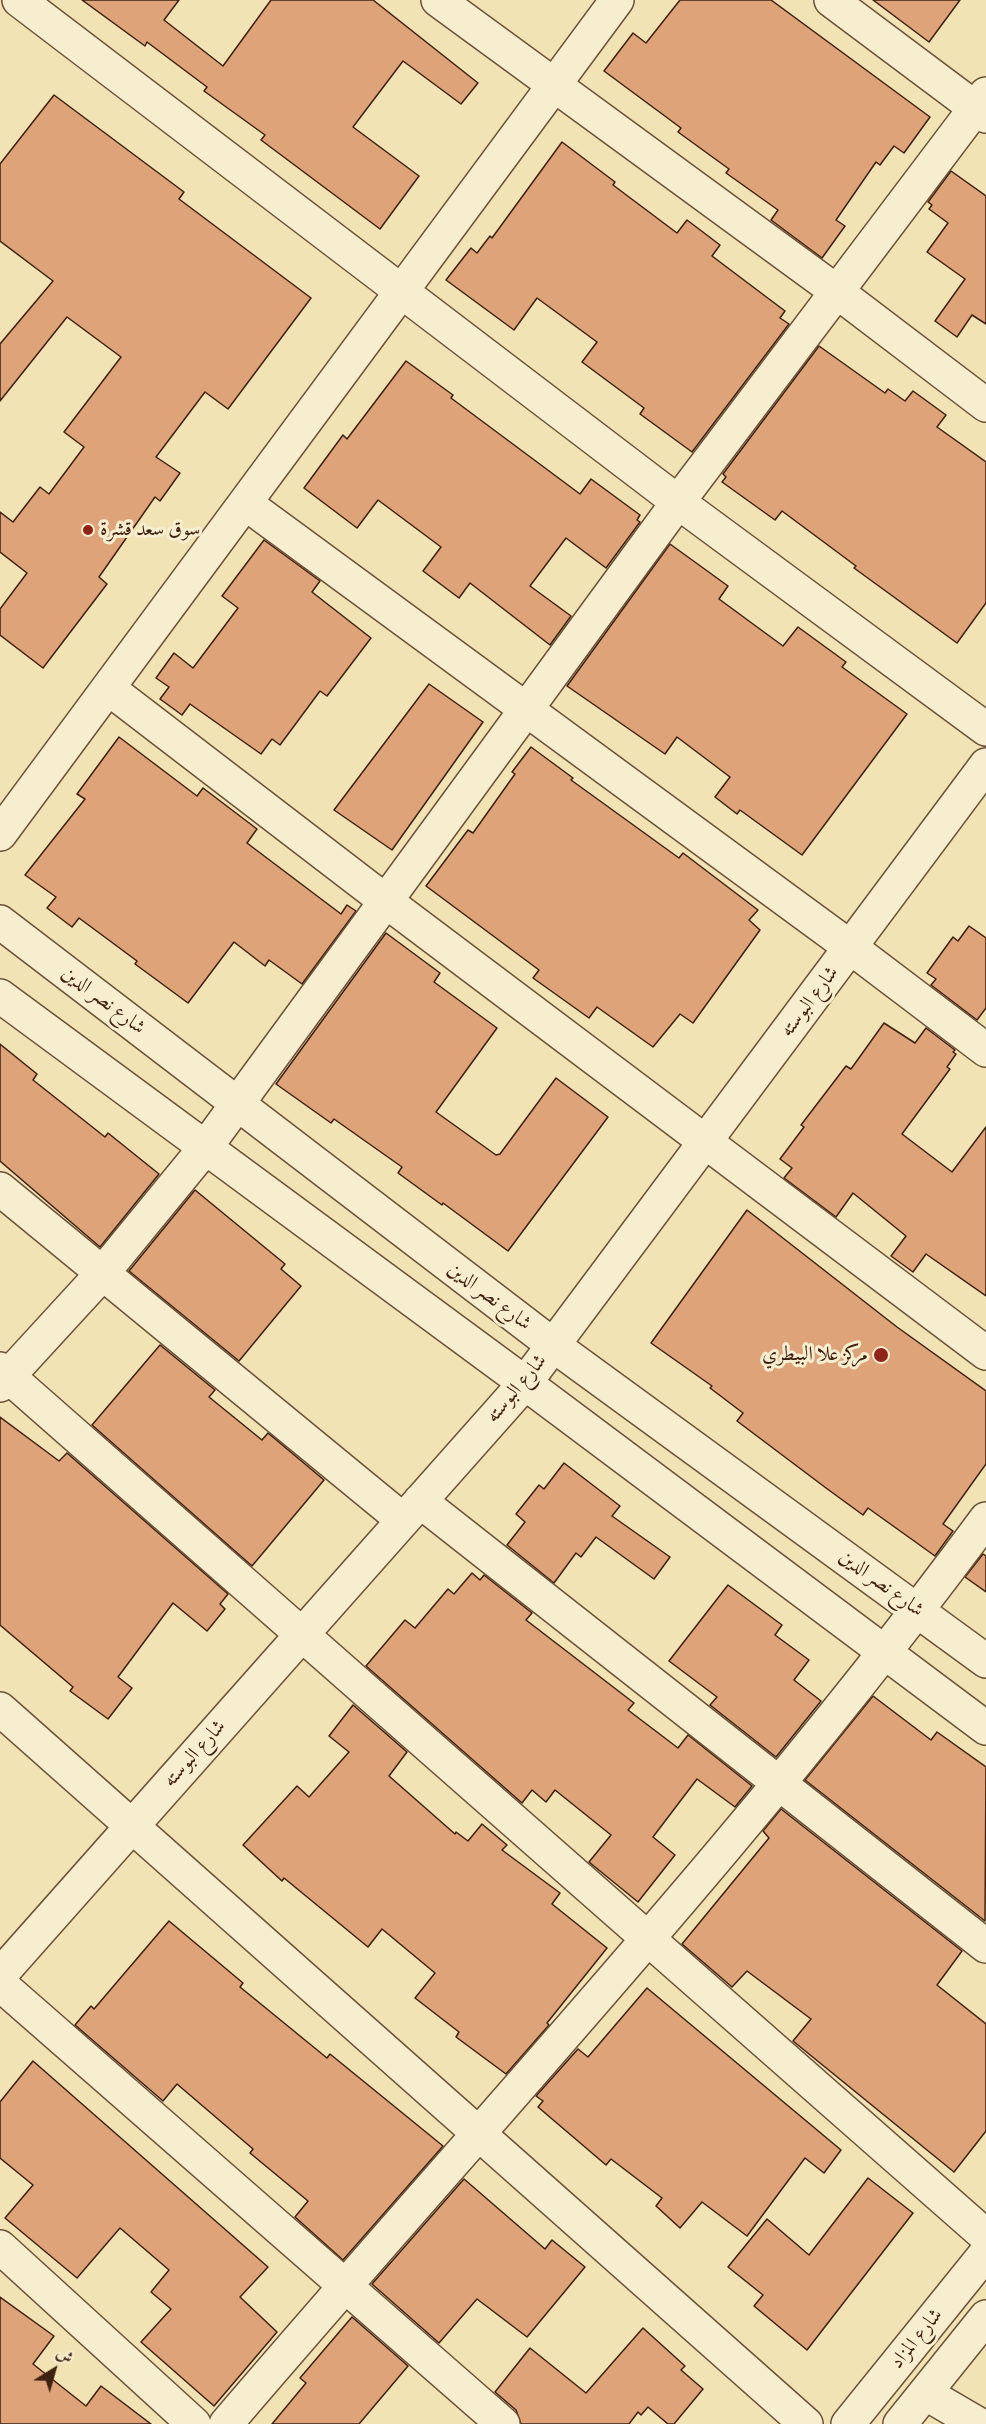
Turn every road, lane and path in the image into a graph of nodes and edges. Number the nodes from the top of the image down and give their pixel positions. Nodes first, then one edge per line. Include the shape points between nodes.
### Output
1 (19, 0) edge
2 (438, 0) edge
3 (617, 0) edge
4 (831, 0) edge
5 (55, 10) edge
6 (555, 84) junction
7 (982, 106) edge
8 (402, 291) junction
9 (836, 291) junction
10 (986, 405) edge
11 (678, 502) junction
12 (245, 503) junction
13 (108, 688) junction
14 (525, 711) junction
15 (986, 729) edge
16 (986, 765) edge
17 (0, 834) edge
18 (387, 902) junction
19 (0, 922) edge
20 (850, 947) junction
21 (0, 996) edge
22 (986, 1050) edge
23 (238, 1104) junction
24 (706, 1141) junction
25 (205, 1148) junction
26 (0, 1189) edge
27 (101, 1275) junction
28 (553, 1345) junction
29 (986, 1353) edge
30 (3, 1377) edge
31 (525, 1383) junction
32 (411, 1511) junction
33 (986, 1519) edge
34 (918, 1611) junction
35 (302, 1634) junction
36 (884, 1652) junction
37 (986, 1661) edge
38 (0, 1709) edge
39 (986, 1728) edge
40 (780, 1783) junction
41 (132, 1826) junction
42 (647, 1938) junction
43 (986, 1946) edge
44 (0, 1975) edge
45 (0, 1984) edge
46 (480, 2134) junction
47 (986, 2236) edge
48 (0, 2247) edge
49 (986, 2253) edge
50 (344, 2286) junction
51 (986, 2317) edge
52 (925, 2393) junction
53 (194, 2424) edge
54 (226, 2424) edge
55 (503, 2424) edge
56 (806, 2424) edge
57 (848, 2424) edge
58 (900, 2424) edge
59 (978, 2424) edge

1 - 5 street
2 - 6 street
3 - 6 street
4 - 7 street
5 - 8 street
6 - 8 street
6 - 9 street
7 - 9 street
8 - 11 street
8 - 12 street
9 - 10 street
9 - 11 street
11 - 14 street
11 - 15 street
12 - 13 street
12 - 14 street
13 - 17 street
13 - 18 street
14 - 18 street
14 - 20 street
16 - 20 street, شارع البوسته
18 - 23 street
18 - 24 street
19 - 23 street, شارع نصر الدين
20 - 22 street
20 - 24 street, شارع البوسته
21 - 25 street
23 - 25 street
23 - 28 street, شارع نصر الدين
24 - 28 street, شارع البوسته
24 - 29 street
25 - 27 street
25 - 31 street
26 - 27 street
27 - 30 street
27 - 32 street
28 - 31 street, شارع البوسته
28 - 34 street, شارع نصر الدين
30 - 35 street
31 - 32 street, شارع البوسته
31 - 36 street
32 - 35 street, شارع البوسته
32 - 40 street
33 - 34 street
34 - 36 street
34 - 37 street, شارع نصر الدين
35 - 41 street, شارع البوسته
35 - 42 street
36 - 39 street
36 - 40 street
38 - 41 street
40 - 42 street
40 - 43 street
41 - 44 street, شارع البوسته
41 - 46 street
42 - 46 street
42 - 47 street
45 - 50 street
46 - 50 street
46 - 56 street
48 - 53 street
49 - 57 street, شارع المزاد
50 - 54 street
50 - 55 street
51 - 52 street, شارع المزاد
52 - 58 street, شارع المزاد
52 - 59 street

